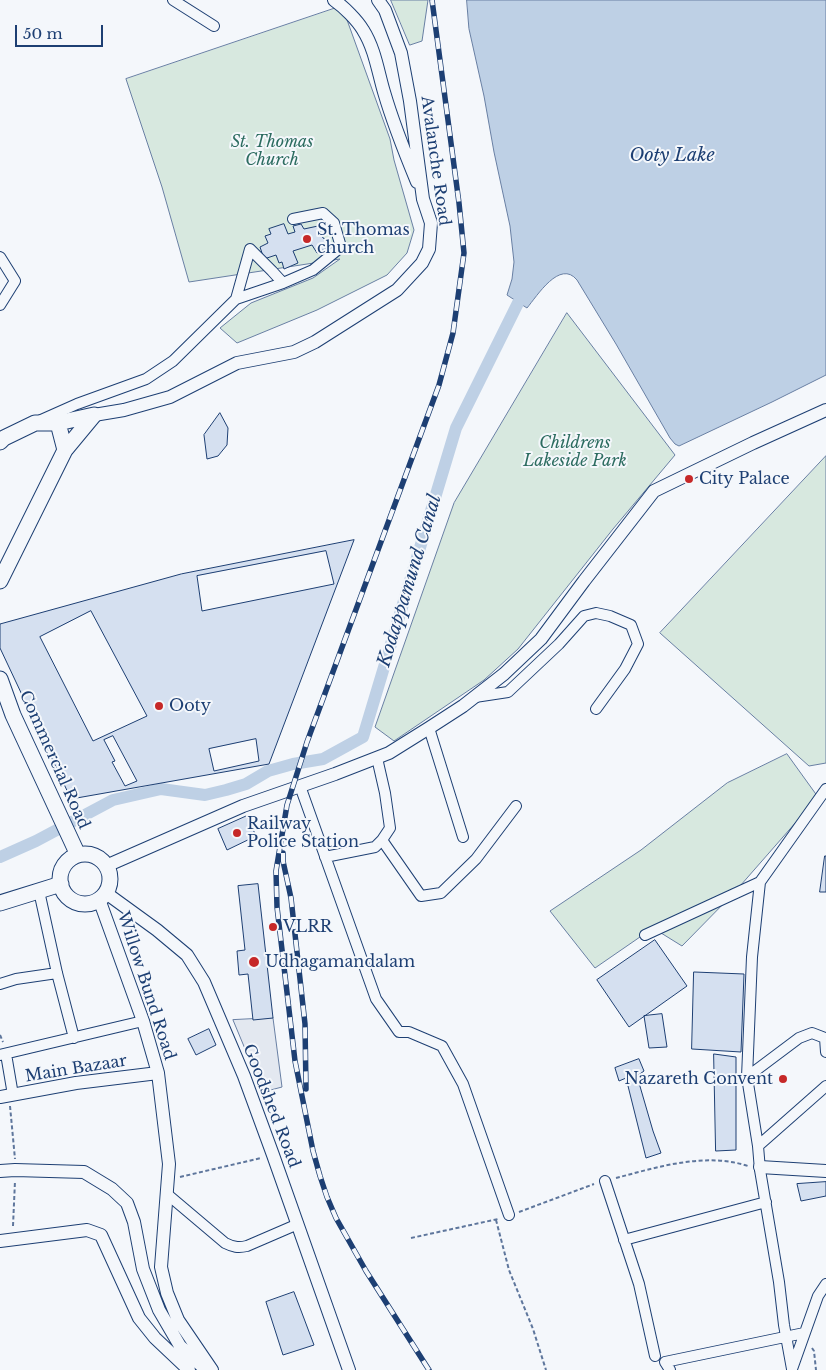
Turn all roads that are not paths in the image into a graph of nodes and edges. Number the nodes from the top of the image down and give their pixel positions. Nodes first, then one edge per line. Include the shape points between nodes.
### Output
1 (173, 0) edge
2 (334, 0) edge
3 (378, 0) edge
4 (214, 26) dead end
5 (423, 199) junction
6 (293, 219) dead end
7 (0, 257) edge
8 (283, 284) junction
9 (236, 299) junction
10 (0, 305) edge
11 (826, 410) edge
12 (94, 415) junction
13 (35, 423) junction
14 (58, 423) junction
15 (0, 442) edge
16 (65, 450) junction
17 (0, 581) edge
18 (0, 679) edge
19 (475, 697) junction
20 (596, 709) dead end
21 (430, 728) junction
22 (377, 758) junction
23 (300, 786) junction
24 (826, 789) edge
25 (516, 806) dead end
26 (463, 837) dead end
27 (382, 840) junction
28 (78, 855) junction
29 (326, 857) junction
30 (106, 866) junction
31 (760, 882) junction
32 (61, 884) junction
33 (39, 891) junction
34 (103, 896) junction
35 (0, 903) edge
36 (645, 935) dead end
37 (57, 973) junction
38 (0, 984) edge
39 (143, 1021) junction
40 (74, 1038) junction
41 (826, 1052) edge
42 (3, 1054) edge
43 (158, 1073) junction
44 (747, 1077) junction
45 (826, 1086) edge
46 (13, 1095) junction
47 (0, 1097) edge
48 (758, 1146) junction
49 (760, 1168) junction
50 (0, 1171) edge
51 (826, 1171) edge
52 (605, 1181) road end
53 (167, 1194) junction
54 (766, 1202) junction
55 (509, 1215) road end
56 (298, 1224) junction
57 (624, 1240) junction
58 (0, 1241) edge
59 (826, 1284) edge
60 (804, 1333) junction
61 (786, 1336) junction
62 (655, 1356) dead end
63 (189, 1370) edge
64 (206, 1370) edge
65 (212, 1370) edge
66 (349, 1370) edge
67 (670, 1370) edge
68 (792, 1370) edge

1 - 4 street
2 - 5 street via 363,30 374,54 400,143
3 - 5 street, Avalanche Road via 385,10 401,54
5 - 12 street, Avalanche Road via 431,223 429,249 422,263 397,290 294,352 237,363 170,398
6 - 8 street via 324,213 334,223 341,247 313,270
7 - 10 street via 15,281
8 - 9 street
8 - 9 street via 250,249
9 - 13 street via 173,361 146,379
11 - 19 street via 654,491 541,639
12 - 14 main road
12 - 16 main road
13 - 14 main road
13 - 15 main road
14 - 16 main road
16 - 17 main road
18 - 28 main road, Commercial Road via 13,715
19 - 20 street via 508,692 584,616 596,613 631,625 638,644 625,670
19 - 21 street
21 - 22 street
21 - 26 street
22 - 23 street
22 - 27 street via 390,828
23 - 29 street
23 - 30 street via 243,806
24 - 31 street
25 - 27 street via 476,859 441,894 421,896
27 - 29 street via 375,847
28 - 30 main road via 94,856
28 - 32 main road via 66,863 60,877
29 - 55 street via 376,999 399,1032 409,1032 442,1046 463,1084
30 - 34 main road via 110,879
31 - 36 street
31 - 44 street via 752,957
32 - 33 main road
32 - 34 main road via 69,898 76,902 92,903
33 - 35 main road
33 - 37 street
34 - 39 street, Willow Bund Road
34 - 56 street, Goodshed Road via 157,930 187,955 204,982 244,1076
37 - 38 street
37 - 40 street
39 - 40 street
39 - 43 street, Willow Bund Road
40 - 42 street
41 - 44 street via 825,1038 812,1033 799,1038
42 - 46 street
43 - 46 street, Main Bazaar
43 - 53 street, Willow Bund Road via 169,1164
44 - 48 street
45 - 48 street
46 - 47 street, Main Bazaar
48 - 49 street
49 - 51 street
49 - 54 street
50 - 64 street via 84,1172 126,1203 134,1222 143,1269 159,1310 180,1346
52 - 57 street
53 - 56 street via 231,1246 239,1248
53 - 65 street, Willow Bund Road via 161,1267 167,1293 178,1320
54 - 57 street
54 - 61 street
56 - 66 street, Goodshed Road
57 - 62 street via 640,1284
58 - 63 street via 87,1230 101,1235 139,1318
59 - 60 street
60 - 61 street
60 - 68 street
61 - 67 street via 665,1362
61 - 68 street

